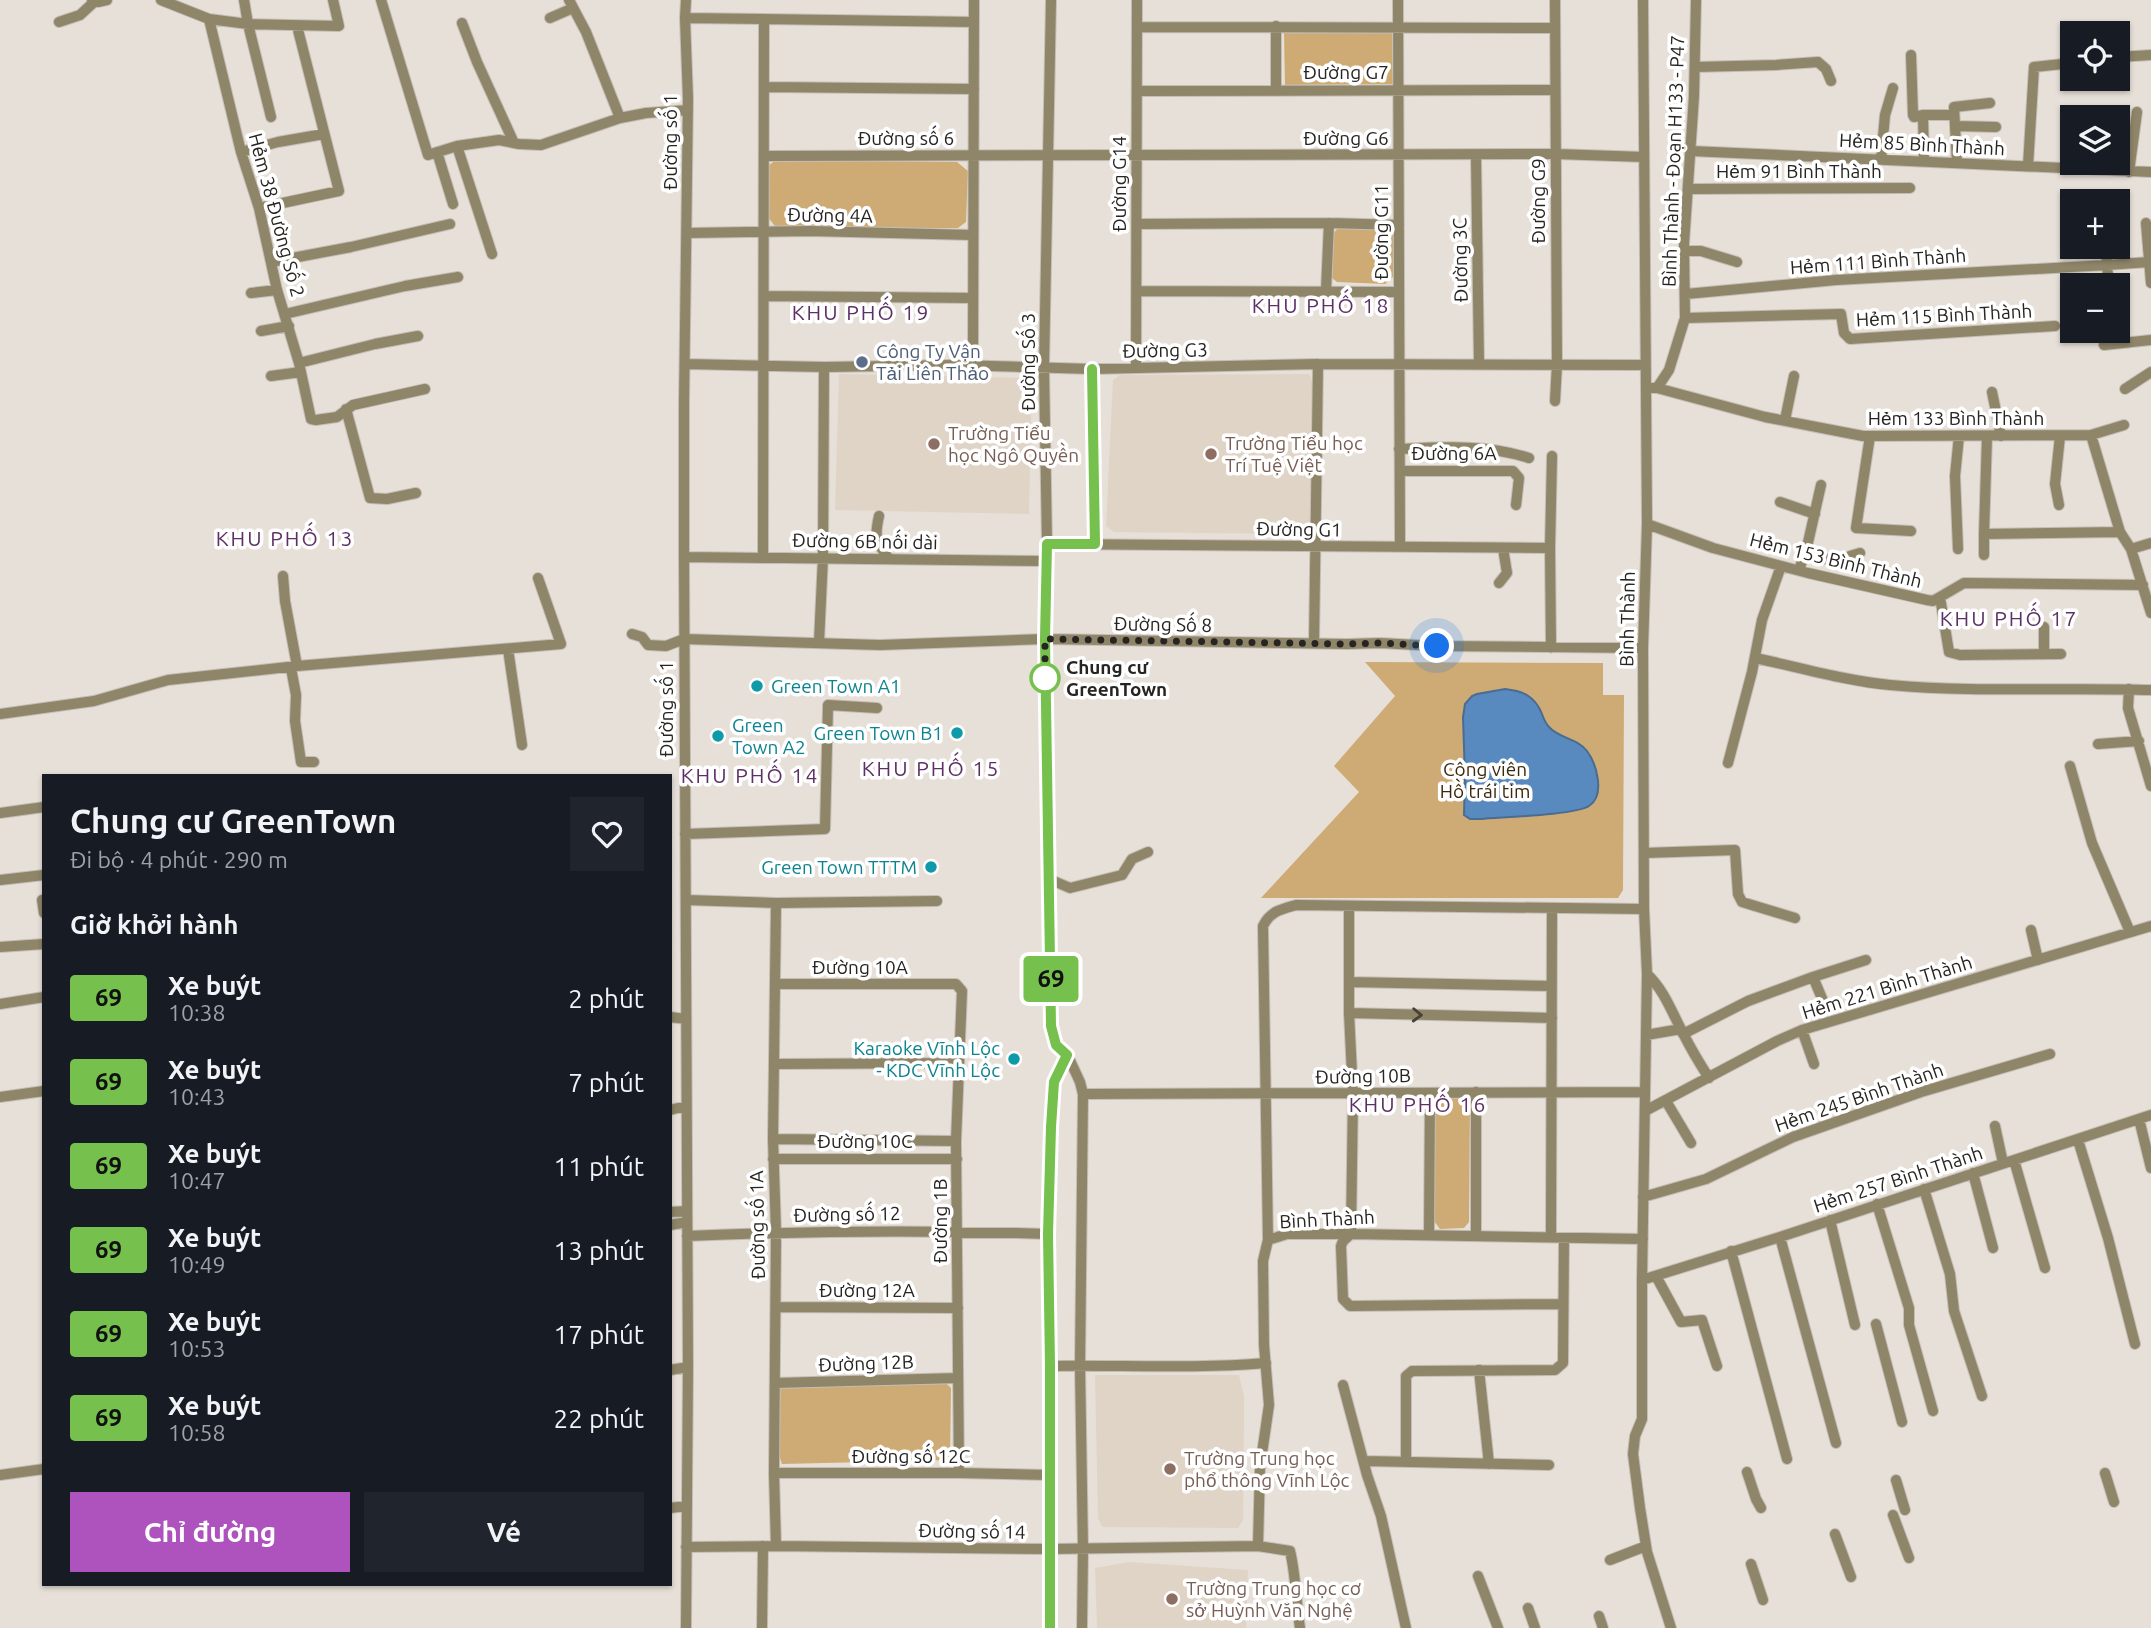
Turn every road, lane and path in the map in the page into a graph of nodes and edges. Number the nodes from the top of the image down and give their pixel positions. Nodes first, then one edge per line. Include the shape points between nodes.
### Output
1 (107, 0) edge
2 (163, 0) edge
3 (244, 0) edge
4 (333, 0) edge
5 (382, 0) edge
6 (686, 0) edge
7 (974, 0) edge
8 (1051, 0) edge
9 (1137, 0) edge
10 (1398, 0) edge
11 (1555, 0) edge
12 (1643, 0) edge
13 (1696, 0) edge
14 (93, 1) edge
15 (571, 4) edge
16 (550, 18) dead end
17 (685, 18) junction
18 (209, 19) junction
19 (764, 20) junction
20 (59, 22) dead end
21 (974, 22) junction
22 (462, 23) dead end
23 (248, 24) junction
24 (297, 26) junction
25 (1276, 26) junction
26 (1137, 27) junction
27 (1398, 27) junction
28 (1555, 28) junction
29 (1911, 55) dead end
30 (2151, 55) edge
31 (2130, 56) edge
32 (2060, 64) edge
33 (1695, 67) junction
34 (1831, 81) dead end
35 (765, 87) junction
36 (1893, 88) dead end
37 (974, 89) junction
38 (1276, 90) junction
39 (1398, 90) junction
40 (1555, 90) junction
41 (1137, 92) junction
42 (1990, 103) dead end
43 (688, 110) junction
44 (2137, 112) dead end
45 (1923, 116) junction
46 (271, 117) dead end
47 (620, 118) junction
48 (1954, 120) junction
49 (1996, 127) dead end
50 (324, 134) junction
51 (514, 143) junction
52 (457, 146) junction
53 (1691, 151) junction
54 (241, 152) junction
55 (437, 152) junction
56 (1556, 154) junction
57 (974, 155) junction
58 (1398, 155) junction
59 (1476, 155) junction
60 (765, 156) junction
61 (1047, 156) junction
62 (1137, 156) junction
63 (1644, 157) junction
64 (1881, 159) junction
65 (1924, 161) junction
66 (1957, 163) junction
67 (2130, 164) edge
68 (2028, 166) junction
69 (2060, 168) edge
70 (2130, 172) edge
71 (2151, 173) edge
72 (1910, 188) dead end
73 (1689, 189) junction
74 (453, 204) dead end
75 (259, 208) junction
76 (1329, 223) junction
77 (2146, 223) dead end
78 (450, 224) dead end
79 (1137, 224) junction
80 (1399, 225) junction
81 (763, 232) junction
82 (687, 233) junction
83 (973, 235) junction
84 (1684, 251) junction
85 (492, 254) dead end
86 (2107, 259) edge
87 (271, 262) junction
88 (1737, 262) dead end
89 (2149, 262) junction
90 (2107, 265) junction
91 (2108, 273) edge
92 (458, 277) dead end
93 (2151, 283) edge
94 (277, 290) junction
95 (1136, 291) junction
96 (1326, 291) junction
97 (1399, 292) junction
98 (251, 293) dead end
99 (1686, 294) junction
100 (764, 296) junction
101 (973, 298) junction
102 (285, 314) junction
103 (1685, 318) junction
104 (289, 326) junction
105 (2055, 326) dead end
106 (261, 331) dead end
107 (418, 336) dead end
108 (2151, 340) edge
109 (2104, 345) dead end
110 (686, 364) junction
111 (1318, 364) junction
112 (1399, 364) junction
113 (1479, 364) junction
114 (1557, 364) junction
115 (762, 365) junction
116 (973, 365) junction
117 (1644, 365) junction
118 (824, 367) junction
119 (1136, 367) junction
120 (300, 368) junction
121 (1044, 368) junction
122 (1092, 369) junction
123 (2151, 372) edge
124 (271, 376) dead end
125 (1794, 376) dead end
126 (1645, 388) junction
127 (1657, 388) junction
128 (2125, 389) dead end
129 (425, 390) dead end
130 (1992, 392) dead end
131 (1555, 401) dead end
132 (346, 409) junction
133 (1785, 421) junction
134 (2124, 425) dead end
135 (2091, 435) junction
136 (1870, 436) junction
137 (1959, 436) junction
138 (1987, 436) junction
139 (2001, 436) junction
140 (2060, 436) junction
141 (1399, 449) junction
142 (1552, 456) dead end
143 (1529, 458) dead end
144 (1400, 471) junction
145 (1821, 485) dead end
146 (416, 493) dead end
147 (1780, 502) dead end
148 (1517, 505) dead end
149 (2059, 505) dead end
150 (1815, 514) junction
151 (879, 516) dead end
152 (1647, 524) junction
153 (1911, 531) dead end
154 (2120, 532) junction
155 (1984, 534) junction
156 (2151, 543) edge
157 (1047, 544) junction
158 (1095, 544) junction
159 (1317, 546) junction
160 (1399, 547) junction
161 (1503, 548) junction
162 (1550, 548) junction
163 (1958, 549) dead end
164 (2131, 549) junction
165 (1860, 552) dead end
166 (1984, 555) dead end
167 (684, 556) junction
168 (1804, 556) junction
169 (762, 558) junction
170 (823, 558) junction
171 (889, 559) junction
172 (1046, 561) junction
173 (1781, 566) junction
174 (1799, 570) junction
175 (283, 576) dead end
176 (538, 578) dead end
177 (1499, 583) dead end
178 (2143, 585) junction
179 (1940, 597) junction
180 (2151, 613) edge
181 (2044, 627) dead end
182 (632, 634) dead end
183 (684, 639) junction
184 (1045, 639) junction
185 (819, 642) junction
186 (1314, 643) junction
187 (1551, 648) junction
188 (508, 649) junction
189 (1643, 649) junction
190 (2044, 654) junction
191 (2061, 654) dead end
192 (1755, 658) junction
193 (294, 667) junction
194 (2129, 689) junction
195 (2151, 690) edge
196 (877, 708) dead end
197 (0, 714) edge
198 (2139, 741) junction
199 (2098, 744) dead end
200 (522, 745) dead end
201 (314, 761) dead end
202 (1728, 763) dead end
203 (2070, 766) dead end
204 (2151, 786) edge
205 (42, 807) edge
206 (0, 813) edge
207 (685, 834) junction
208 (1148, 852) dead end
209 (1644, 853) junction
210 (42, 875) edge
211 (0, 880) edge
212 (1048, 880) junction
213 (686, 900) junction
214 (937, 901) dead end
215 (775, 903) junction
216 (1349, 906) junction
217 (1552, 908) junction
218 (1644, 909) junction
219 (1795, 918) dead end
220 (2151, 926) edge
221 (2031, 930) dead end
222 (2130, 932) junction
223 (42, 944) edge
224 (0, 947) edge
225 (1866, 960) dead end
226 (2038, 960) junction
227 (1647, 974) junction
228 (1813, 977) junction
229 (1349, 982) junction
230 (776, 984) junction
231 (944, 985) joint
232 (1551, 986) junction
233 (42, 997) edge
234 (0, 1004) edge
235 (1826, 1008) dead end
236 (1349, 1013) junction
237 (672, 1017) edge
238 (1552, 1018) junction
239 (686, 1019) junction
240 (1802, 1030) junction
241 (1682, 1031) junction
242 (1646, 1035) junction
243 (2050, 1054) dead end
244 (1067, 1055) junction
245 (958, 1063) junction
246 (775, 1064) junction
247 (1814, 1064) dead end
248 (1709, 1078) junction
249 (42, 1091) edge
250 (1552, 1092) junction
251 (1645, 1092) junction
252 (1430, 1093) junction
253 (1476, 1093) junction
254 (1083, 1094) junction
255 (1265, 1094) junction
256 (1353, 1094) junction
257 (0, 1097) edge
258 (1666, 1101) junction
259 (686, 1106) junction
260 (672, 1110) edge
261 (1645, 1111) junction
262 (2151, 1115) edge
263 (2139, 1119) junction
264 (1995, 1126) dead end
265 (773, 1139) junction
266 (2078, 1140) junction
267 (956, 1141) junction
268 (1691, 1143) dead end
269 (773, 1159) junction
270 (957, 1159) junction
271 (2009, 1162) junction
272 (2151, 1168) edge
273 (1973, 1173) junction
274 (1924, 1189) junction
275 (1643, 1197) junction
276 (1877, 1204) junction
277 (672, 1213) edge
278 (687, 1217) junction
279 (1830, 1220) junction
280 (672, 1224) edge
281 (957, 1231) junction
282 (776, 1232) junction
283 (1048, 1234) junction
284 (1351, 1234) junction
285 (1429, 1234) junction
286 (1476, 1235) junction
287 (687, 1236) junction
288 (1551, 1237) junction
289 (1780, 1237) junction
290 (1564, 1238) junction
291 (1643, 1239) junction
292 (1268, 1240) junction
293 (1993, 1248) dead end
294 (1731, 1251) junction
295 (2045, 1268) dead end
296 (1656, 1276) junction
297 (1642, 1280) junction
298 (1562, 1304) junction
299 (776, 1307) junction
300 (958, 1308) junction
301 (1875, 1324) dead end
302 (1855, 1325) dead end
303 (2135, 1345) dead end
304 (1266, 1363) junction
305 (1050, 1366) junction
306 (1080, 1366) junction
307 (1717, 1366) dead end
308 (688, 1367) junction
309 (672, 1370) edge
310 (1479, 1370) junction
311 (958, 1377) junction
312 (775, 1383) junction
313 (1343, 1385) dead end
314 (1982, 1396) dead end
315 (1933, 1411) dead end
316 (1902, 1422) dead end
317 (1836, 1443) dead end
318 (1787, 1459) dead end
319 (1365, 1461) junction
320 (1406, 1462) junction
321 (1489, 1464) junction
322 (1549, 1465) dead end
323 (42, 1469) edge
324 (1747, 1472) dead end
325 (774, 1473) junction
326 (959, 1473) junction
327 (2105, 1473) dead end
328 (0, 1475) edge
329 (1049, 1475) junction
330 (1896, 1480) dead end
331 (2114, 1502) dead end
332 (687, 1506) junction
333 (672, 1508) edge
334 (1761, 1508) dead end
335 (1905, 1510) dead end
336 (1893, 1515) dead end
337 (1835, 1534) dead end
338 (763, 1546) junction
339 (776, 1546) junction
340 (1258, 1546) junction
341 (1646, 1546) junction
342 (686, 1547) junction
343 (1049, 1549) junction
344 (1083, 1549) junction
345 (1909, 1558) dead end
346 (1610, 1560) dead end
347 (1751, 1564) dead end
348 (1478, 1576) dead end
349 (1851, 1577) dead end
350 (1763, 1600) dead end
351 (1528, 1608) dead end
352 (1599, 1616) dead end
353 (687, 1628) edge
354 (762, 1628) edge
355 (1050, 1628) edge
356 (1082, 1628) edge
357 (1300, 1628) edge
358 (1406, 1628) edge
359 (1498, 1628) edge
360 (1535, 1628) edge
361 (1603, 1628) edge
362 (1671, 1628) edge

1 - 14 street
2 - 18 street
3 - 23 street
4 - 24 street via 339,26
5 - 55 street via 428,155
6 - 17 street, Đường số 1
7 - 21 street
8 - 61 street, Đường Số 3
9 - 26 street, Đường G14
10 - 27 street, Đường G11
11 - 28 street, Đường G9
12 - 63 street, Bình Thành
13 - 33 street, Bình Thành - Đoạn H133 - P47
14 - 20 street via 80,15
15 - 16 street
15 - 47 street
17 - 19 street
17 - 43 street, Đường số 1
18 - 23 street
18 - 54 street, Hẻm 38 Đường Số 2
19 - 21 street
19 - 35 street
21 - 37 street
22 - 51 street
23 - 24 street
23 - 46 street
24 - 50 street
25 - 26 street
25 - 27 street
25 - 38 street
26 - 41 street, Đường G14
27 - 28 street
27 - 39 street, Đường G11
28 - 40 street, Đường G9
29 - 45 street via 1913,115
30 - 31 street
32 - 68 street via 2034,67
33 - 34 street via 1818,62
33 - 53 street, Bình Thành - Đoạn H133 - P47
35 - 37 street
35 - 60 street
36 - 64 street
37 - 57 street
38 - 39 street, Đường G7
38 - 41 street, Đường G7
39 - 40 street, Đường G7
39 - 58 street, Đường G11
40 - 56 street, Đường G9
41 - 62 street, Đường G14
42 - 48 street via 1954,107
43 - 47 street
43 - 82 street, Đường số 1
44 - 67 street
45 - 48 street
45 - 65 street
47 - 51 street via 541,145
48 - 49 street
48 - 66 street
50 - 54 street
50 - 75 street via 338,191
51 - 52 street via 499,139
52 - 55 street
52 - 85 street
53 - 64 street, Hẻm 85 Bình Thành
53 - 73 street, Bình Thành - Đoạn H133 - P47
54 - 75 street, Hẻm 38 Đường Số 2
55 - 74 street
56 - 59 street, Đường G6
56 - 63 street, Đường G6
56 - 114 street, Đường G9
57 - 60 street, Đường số 6
57 - 61 street, Đường số 6
57 - 83 street
58 - 59 street, Đường G6
58 - 62 street, Đường G6
58 - 80 street, Đường G11
59 - 113 street, Đường 3C
60 - 81 street
61 - 62 street, Đường G6
61 - 121 street, Đường Số 3
62 - 79 street, Đường G14
63 - 117 street, Bình Thành
64 - 65 street, Hẻm 85 Bình Thành
65 - 66 street, Hẻm 85 Bình Thành
66 - 68 street, Hẻm 85 Bình Thành
68 - 69 street, Hẻm 85 Bình Thành
70 - 71 street, Hẻm 85 Bình Thành
72 - 73 street, Hẻm 91 Bình Thành
73 - 84 street, Bình Thành - Đoạn H133 - P47
75 - 87 street, Hẻm 38 Đường Số 2
76 - 79 street
76 - 80 street
76 - 96 street
77 - 89 street
78 - 87 street
79 - 95 street, Đường G14
80 - 97 street, Đường G11
81 - 82 street, Đường 4A
81 - 83 street, Đường 4A
81 - 100 street
82 - 110 street, Đường số 1
83 - 101 street
84 - 88 street
84 - 99 street, Bình Thành - Đoạn H133 - P47
86 - 90 street
87 - 94 street, Hẻm 38 Đường Số 2
89 - 90 street
89 - 93 street
90 - 91 street
90 - 99 street, Hẻm 111 Bình Thành via 1836,280
92 - 102 street
94 - 98 street
94 - 102 street, Hẻm 38 Đường Số 2
95 - 96 street
95 - 119 street, Đường G14
96 - 97 street
97 - 112 street, Đường G11
99 - 103 street, Bình Thành - Đoạn H133 - P47
100 - 101 street
100 - 115 street
101 - 116 street
102 - 104 street, Hẻm 38 Đường Số 2
103 - 105 street, Hẻm 115 Bình Thành via 1841,314 1850,340
103 - 127 street, Bình Thành - Đoạn H133 - P47 via 1669,370
104 - 106 street
104 - 120 street, Hẻm 38 Đường Số 2
107 - 120 street via 375,344
108 - 109 street
110 - 115 street, Đường G3
110 - 167 street, Đường số 1
111 - 112 street, Đường G3
111 - 119 street, Đường G3
111 - 159 street
112 - 113 street, Đường G3
112 - 141 street, Đường G11
113 - 114 street, Đường G3
114 - 117 street, Đường G3
114 - 131 street, Đường G9
115 - 118 street, Đường G3
115 - 169 street
116 - 118 street, Đường G3
116 - 121 street, Đường G3
117 - 126 street, Bình Thành
118 - 170 street
119 - 122 street, Đường G3
120 - 124 street
120 - 132 street, Hẻm 38 Đường Số 2 via 311,419 337,417
121 - 122 street, Đường G3
121 - 157 street, Đường Số 3
122 - 158 street
123 - 128 street
125 - 133 street
126 - 127 street
126 - 152 street, Bình Thành
127 - 133 street, Hẻm 133 Bình Thành
129 - 132 street
130 - 139 street
132 - 146 street via 370,498
133 - 136 street, Hẻm 133 Bình Thành
134 - 135 street, Hẻm 133 Bình Thành
135 - 140 street, Hẻm 133 Bình Thành
135 - 154 street
136 - 137 street, Hẻm 133 Bình Thành
136 - 153 street via 1856,527
137 - 138 street, Hẻm 133 Bình Thành
137 - 163 street via 1955,475
138 - 139 street, Hẻm 133 Bình Thành
138 - 155 street
139 - 140 street, Hẻm 133 Bình Thành
140 - 149 street via 2055,484
141 - 143 street via 1486,449
141 - 144 street, Đường G11
142 - 162 street
144 - 148 street, Đường 6A via 1513,471 1519,478
144 - 160 street, Đường G11
145 - 150 street
147 - 150 street
150 - 168 street
151 - 171 street via 877,543
152 - 173 street, Hẻm 153 Bình Thành
152 - 189 street, Bình Thành
154 - 155 street
154 - 164 street
155 - 166 street
156 - 164 street
157 - 158 street, Đường G1
157 - 172 street, Đường Số 3
158 - 159 street, Đường G1
159 - 160 street, Đường G1
159 - 186 street
160 - 161 street, Đường G1
161 - 162 street, Đường G1
161 - 177 street via 1507,573
162 - 187 street
164 - 178 street
165 - 168 street via 1846,562
167 - 169 street, Đường 6B nối dài
167 - 183 street, Đường số 1
168 - 174 street
169 - 170 street, Đường 6B nối dài
170 - 171 street, Đường 6B nối dài
170 - 185 street
171 - 172 street, Đường 6B nối dài
172 - 184 street, Đường Số 3
173 - 174 street, Hẻm 153 Bình Thành
173 - 192 street via 1762,620
174 - 179 street, Hẻm 153 Bình Thành via 1927,600
175 - 193 street
176 - 188 street via 561,645
178 - 179 street, Hẻm 153 Bình Thành via 1964,583
178 - 180 street
179 - 190 street via 1949,652
181 - 190 street
182 - 183 street, Đường Số 8 via 649,645 666,646
183 - 185 street, Đường Số 8
183 - 207 street, Đường số 1
184 - 185 street, Đường Số 8 via 880,645
184 - 186 street, Đường Số 8
184 - 212 street, Đường Số 3
186 - 187 street, Đường Số 8
187 - 189 street, Đường Số 8
188 - 193 street
188 - 200 street
189 - 209 street, Bình Thành
190 - 191 street
192 - 194 street via 1888,685 1977,690
192 - 202 street
193 - 197 street via 168,680 94,701
193 - 201 street via 301,762
194 - 195 street
194 - 198 street via 2129,708
196 - 207 street via 828,705 825,829
198 - 199 street
198 - 204 street
203 - 222 street via 2090,838
205 - 206 street
207 - 213 street, Đường số 1
208 - 212 street via 1132,859 1122,875 1070,888
209 - 218 street, Bình Thành
209 - 219 street via 1735,850 1742,902
210 - 211 street
212 - 244 street, Đường Số 3 via 1051,1026 1056,1045
213 - 215 street
213 - 239 street, Đường số 1
214 - 215 street
215 - 230 street, Đường số 1A
216 - 217 street
216 - 229 street
216 - 255 street via 1296,905 1267,917 1263,926
217 - 218 street
217 - 232 street
218 - 227 street, Bình Thành
220 - 222 street, Hẻm 221 Bình Thành
221 - 226 street
222 - 226 street, Hẻm 221 Bình Thành
223 - 224 street
225 - 228 street
226 - 240 street, Hẻm 221 Bình Thành
227 - 241 street via 1665,996
227 - 242 street, Bình Thành
228 - 235 street
228 - 241 street
229 - 232 street
229 - 236 street
230 - 231 street, Đường 10A
230 - 246 street, Đường số 1A
231 - 245 street, Đường 1B via 956,984 962,990
232 - 238 street
233 - 234 street
236 -> 238 street
236 - 256 street
237 - 239 street
238 - 250 street
239 - 259 street, Đường số 1
240 - 247 street
240 - 248 street, Hẻm 221 Bình Thành
241 - 242 street
241 - 248 street
242 - 251 street, Bình Thành
243 - 275 street, Hẻm 245 Bình Thành via 1921,1092 1793,1137 1706,1179
244 - 254 street
244 - 283 street via 1054,1082
245 - 246 street
245 - 267 street, Đường 1B
246 - 265 street, Đường số 1A
248 - 258 street, Hẻm 221 Bình Thành
249 - 257 street
250 - 251 street, Đường 10B
250 - 253 street, Đường 10B
250 - 288 street
251 - 261 street, Bình Thành
252 - 253 street, Đường 10B
252 - 256 street, Đường 10B
252 - 285 street
253 - 286 street
254 - 255 street, Đường 10B
254 - 306 street
255 - 256 street, Đường 10B
255 - 292 street
256 - 284 street
258 - 261 street, Hẻm 221 Bình Thành
258 - 268 street
259 - 260 street
259 - 278 street, Đường số 1
261 - 275 street, Bình Thành
262 - 263 street, Hẻm 257 Bình Thành
263 - 266 street, Hẻm 257 Bình Thành
263 - 272 street
264 - 271 street
265 - 267 street
265 - 269 street, Đường số 1A
266 - 271 street, Hẻm 257 Bình Thành
266 - 303 street
267 - 270 street, Đường 1B
269 - 270 street, Đường 10C
269 - 282 street, Đường số 1A
270 - 281 street, Đường 1B
271 - 273 street, Hẻm 257 Bình Thành
271 - 295 street
273 - 274 street, Hẻm 257 Bình Thành
273 - 293 street
274 - 276 street, Hẻm 257 Bình Thành
274 - 314 street via 1950,1274 1954,1311
275 - 291 street, Bình Thành
276 - 279 street, Hẻm 257 Bình Thành
276 - 315 street via 1909,1308 1909,1325
277 - 278 street
278 - 280 street
278 - 287 street, Đường số 1
279 - 289 street, Hẻm 257 Bình Thành
279 - 302 street
281 - 282 street, Đường số 12
281 - 283 street, Đường số 12
281 - 300 street, Đường 1B
282 - 287 street, Đường số 12
282 - 299 street, Đường số 1A
283 - 305 street
284 - 285 street, Bình Thành
284 - 292 street, Bình Thành via 1287,1234
284 - 298 street via 1341,1246 1343,1299 1350,1306
285 - 286 street, Bình Thành
286 - 288 street, Bình Thành
287 - 308 street, Đường số 1
288 - 290 street, Bình Thành
289 - 294 street, Hẻm 257 Bình Thành
289 - 317 street
290 - 291 street, Bình Thành
290 - 298 street
291 - 297 street, Bình Thành
292 - 304 street, Bình Thành via 1263,1261
294 - 296 street, Hẻm 257 Bình Thành
294 - 318 street
296 - 297 street, Hẻm 257 Bình Thành
296 - 307 street via 1681,1322 1702,1320
297 - 341 street, Bình Thành via 1642,1419 1633,1454
298 - 310 street via 1560,1368
299 - 300 street, Đường 12A
299 - 312 street, Đường số 1A
300 - 311 street, Đường 1B
301 - 316 street
304 - 306 street
304 - 340 street, Bình Thành via 1269,1405 1260,1467
305 - 306 street
305 - 329 street
306 - 344 street
308 - 309 street
308 - 332 street, Đường số 1
310 - 320 street via 1412,1371 1406,1376
310 - 321 street
311 - 312 street, Đường 12B
311 - 326 street, Đường 1B
312 - 325 street, Đường số 1A
313 - 319 street
319 - 320 street
319 - 358 street
320 - 321 street
321 - 322 street
323 - 328 street
324 - 334 street
325 - 326 street, Đường số 12C
325 - 339 street, Đường số 1A
326 - 329 street, Đường số 12C
327 - 331 street
329 - 343 street
330 - 335 street
332 - 333 street
332 - 342 street, Đường số 1
336 - 345 street
337 - 349 street
338 - 339 street, Đường số 14
338 - 342 street, Đường số 14
338 - 354 street
339 - 343 street, Đường số 14
340 - 344 street, Đường số 14
340 - 357 street, Đường số 14 via 1290,1550
341 - 346 street
341 - 362 street, Bình Thành
342 - 353 street, Đường số 1
343 - 344 street, Đường số 14
343 - 355 street
344 - 356 street
347 - 350 street
348 - 359 street
351 - 360 street
352 - 361 street

